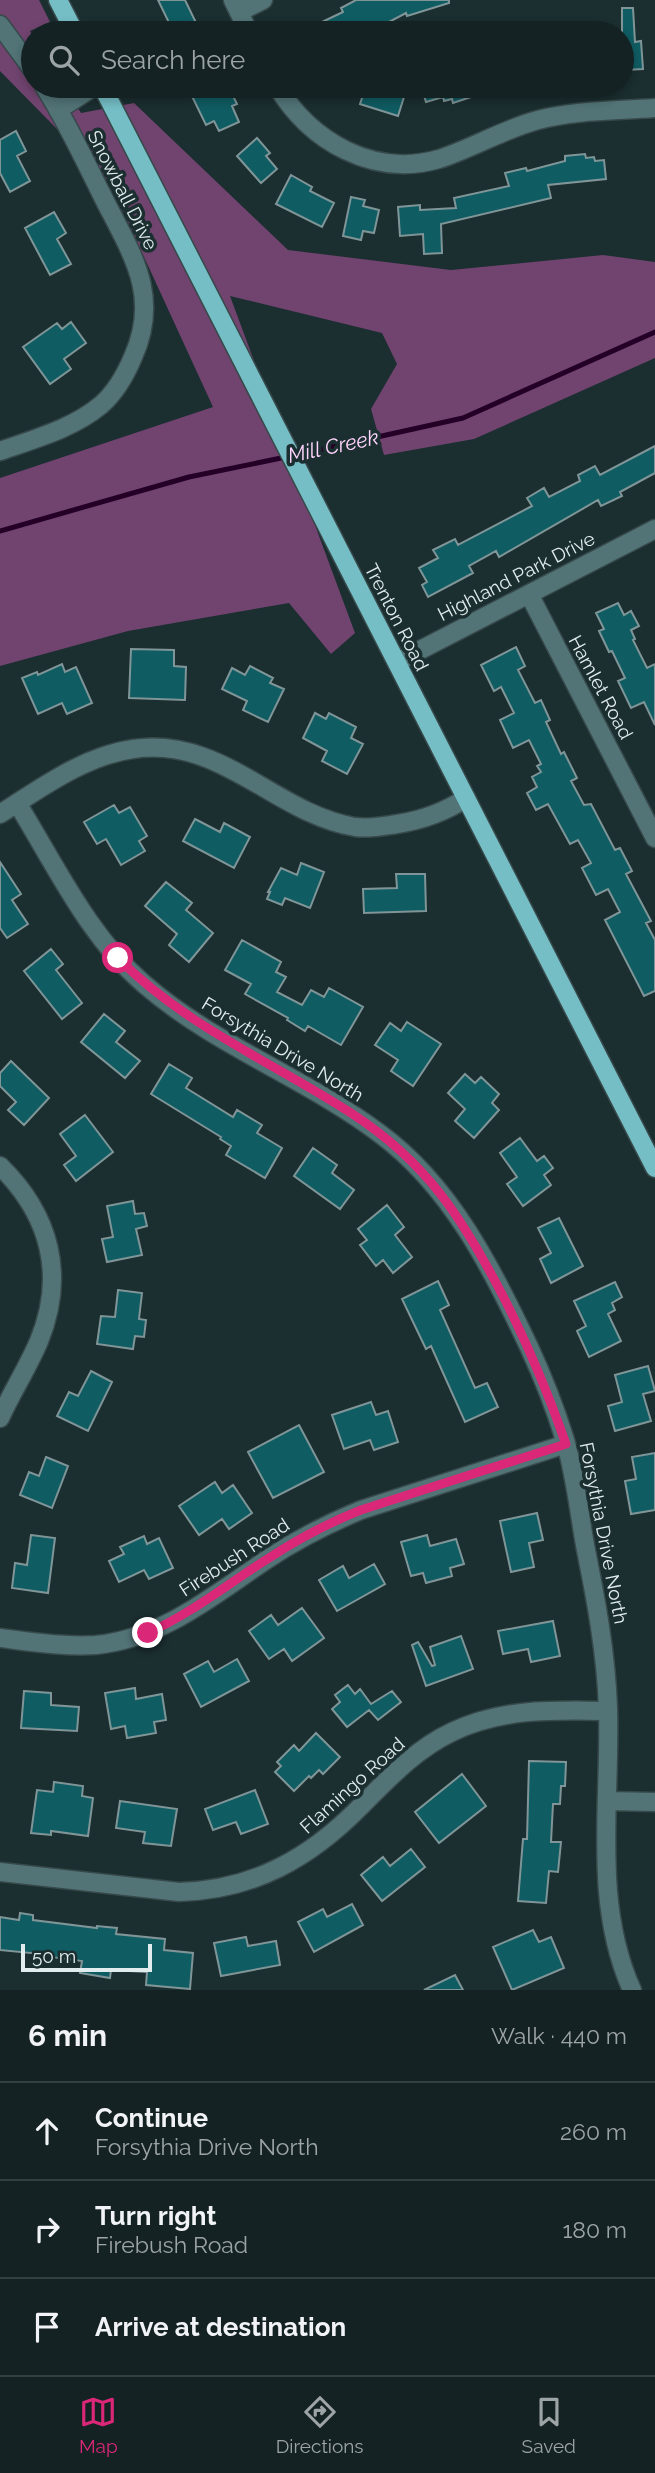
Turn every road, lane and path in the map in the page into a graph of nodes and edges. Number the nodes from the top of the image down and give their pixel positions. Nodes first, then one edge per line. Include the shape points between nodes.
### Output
1 (58, 0) edge
2 (264, 0) edge
3 (236, 6) edge
4 (69, 21) edge
5 (0, 25) edge
6 (21, 54) edge
7 (51, 98) edge
8 (76, 98) edge
9 (108, 98) edge
10 (285, 98) edge
11 (655, 108) edge
12 (58, 110) junction
13 (0, 451) edge
14 (655, 529) edge
15 (529, 594) junction
16 (397, 662) junction
17 (466, 798) junction
18 (17, 803) junction
19 (0, 814) edge
20 (655, 838) edge
21 (0, 1166) edge
22 (655, 1168) edge
23 (0, 1418) edge
24 (566, 1444) junction
25 (0, 1638) edge
26 (608, 1711) junction
27 (607, 1801) junction
28 (655, 1802) edge
29 (0, 1872) edge
30 (628, 1989) edge

1 - 4 main road
2 - 3 street
5 - 6 street
7 - 12 street, Snowball Drive
8 - 12 street
9 - 16 main road, Trenton Road
10 - 11 street via 316,134 340,148 364,158 398,163 441,158 540,120
12 - 13 street, Snowball Drive via 132,251 142,278 143,327 125,375 101,405 64,428
14 - 15 street, Highland Park Drive
15 - 16 street, Highland Park Drive
15 - 20 street, Hamlet Road
16 - 17 main road, Trenton Road
17 - 18 street via 442,813 410,822 357,827 313,813 215,760 168,748 133,749 104,757
17 - 22 main road, Trenton Road
18 - 19 street
18 - 24 street, Forsythia Drive North via 92,925 141,982 197,1023 350,1112 425,1175 475,1242 529,1346
21 - 23 street via 36,1211 51,1253 52,1291 39,1342
24 - 25 street, Firebush Road via 332,1522 266,1560 212,1599 148,1633 73,1646
24 - 26 street, Forsythia Drive North via 603,1636
26 - 27 street, Forsythia Drive North
26 - 29 street, Flamingo Road via 506,1714 453,1731 406,1762 306,1854 231,1886 179,1892
27 - 28 street
27 - 30 street, Forsythia Drive North via 607,1897

